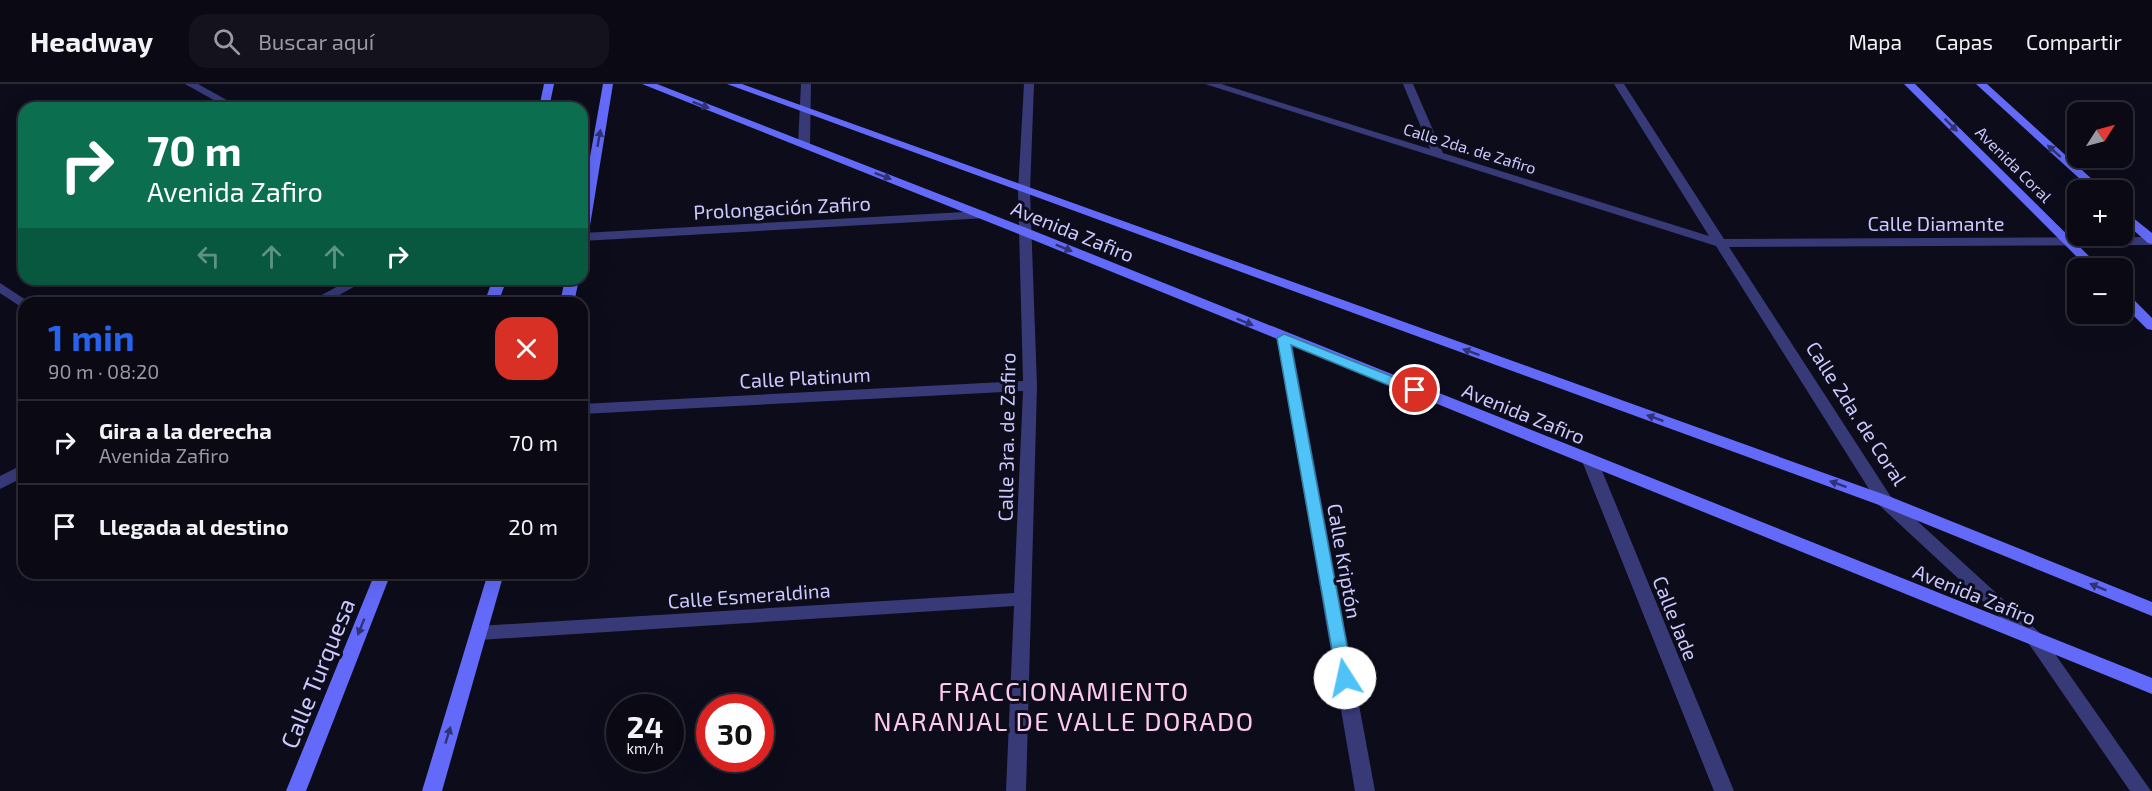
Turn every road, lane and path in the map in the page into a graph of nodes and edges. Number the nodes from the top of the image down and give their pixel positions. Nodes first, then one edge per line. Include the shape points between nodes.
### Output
1 (190, 84) edge
2 (549, 84) edge
3 (608, 84) edge
4 (647, 84) edge
5 (732, 84) edge
6 (806, 84) edge
7 (1029, 84) edge
8 (1210, 84) edge
9 (1408, 84) edge
10 (1619, 84) edge
11 (1909, 84) edge
12 (1981, 84) edge
13 (1235, 88) edge
14 (224, 102) edge
15 (545, 102) edge
16 (805, 110) junction
17 (804, 145) junction
18 (1439, 156) junction
19 (2087, 180) edge
20 (1024, 191) junction
21 (588, 202) edge
22 (983, 216) junction
23 (2133, 223) edge
24 (1025, 232) junction
25 (588, 237) edge
26 (2067, 240) edge
27 (2133, 241) edge
28 (2152, 241) edge
29 (1720, 243) junction
30 (2067, 243) edge
31 (2073, 246) edge
32 (2085, 258) edge
33 (350, 285) edge
34 (0, 287) edge
35 (326, 297) edge
36 (18, 300) edge
37 (2133, 307) edge
38 (2152, 326) edge
39 (1284, 338) junction
40 (1030, 387) junction
41 (588, 409) edge
42 (1590, 461) junction
43 (18, 473) edge
44 (0, 483) edge
45 (1886, 501) junction
46 (381, 579) edge
47 (494, 579) edge
48 (1023, 599) junction
49 (2152, 609) edge
50 (479, 633) junction
51 (2035, 639) junction
52 (2152, 686) edge
53 (296, 791) edge
54 (432, 791) edge
55 (1016, 791) edge
56 (1365, 791) edge
57 (1724, 791) edge
58 (2141, 791) edge

1 - 14 street
2 - 15 street
21 -> 3 street
4 -> 17 street, Avenida Zafiro
5 - 16 street, Avenida Zafiro
6 - 16 street
7 - 20 street, Calle 3ra. de Zafiro
8 - 13 street, Calle 2da. de Zafiro
9 - 18 street
10 - 29 street, Calle 2da. de Coral
11 -> 26 street, Avenida Coral
19 -> 12 street, Avenida Coral
13 - 18 street, Calle 2da. de Zafiro
16 - 17 street
16 - 20 street, Avenida Zafiro
17 -> 22 street, Avenida Zafiro
18 - 29 street, Calle 2da. de Zafiro
20 - 24 street, Calle 3ra. de Zafiro
45 -> 20 street, Avenida Zafiro
22 - 24 street, Avenida Zafiro
22 - 25 street, Prolongación Zafiro
23 - 28 street
24 -> 39 street, Avenida Zafiro
24 - 40 street, Calle 3ra. de Zafiro
27 - 28 street, Calle Diamante
29 - 30 street, Calle Diamante
29 - 45 street, Calle 2da. de Coral
31 - 32 street, Avenida Coral
33 - 35 street
34 - 36 street
37 - 38 street
39 - 42 street, Avenida Zafiro
39 - 56 street, Calle Kriptón
40 - 41 street, Calle Platinum
40 - 48 street, Calle 3ra. de Zafiro
42 - 51 street, Avenida Zafiro
42 - 57 street, Calle Jade
43 - 44 street
49 -> 45 street, Avenida Zafiro
45 - 51 street, Calle 2da. de Coral
46 -> 53 street, Calle Turquesa
47 - 50 street
48 - 50 street, Calle Esmeraldina
48 - 55 street, Calle 3ra. de Zafiro
54 -> 50 street
51 - 52 street, Avenida Zafiro
51 - 58 street, Calle 2da. de Coral

